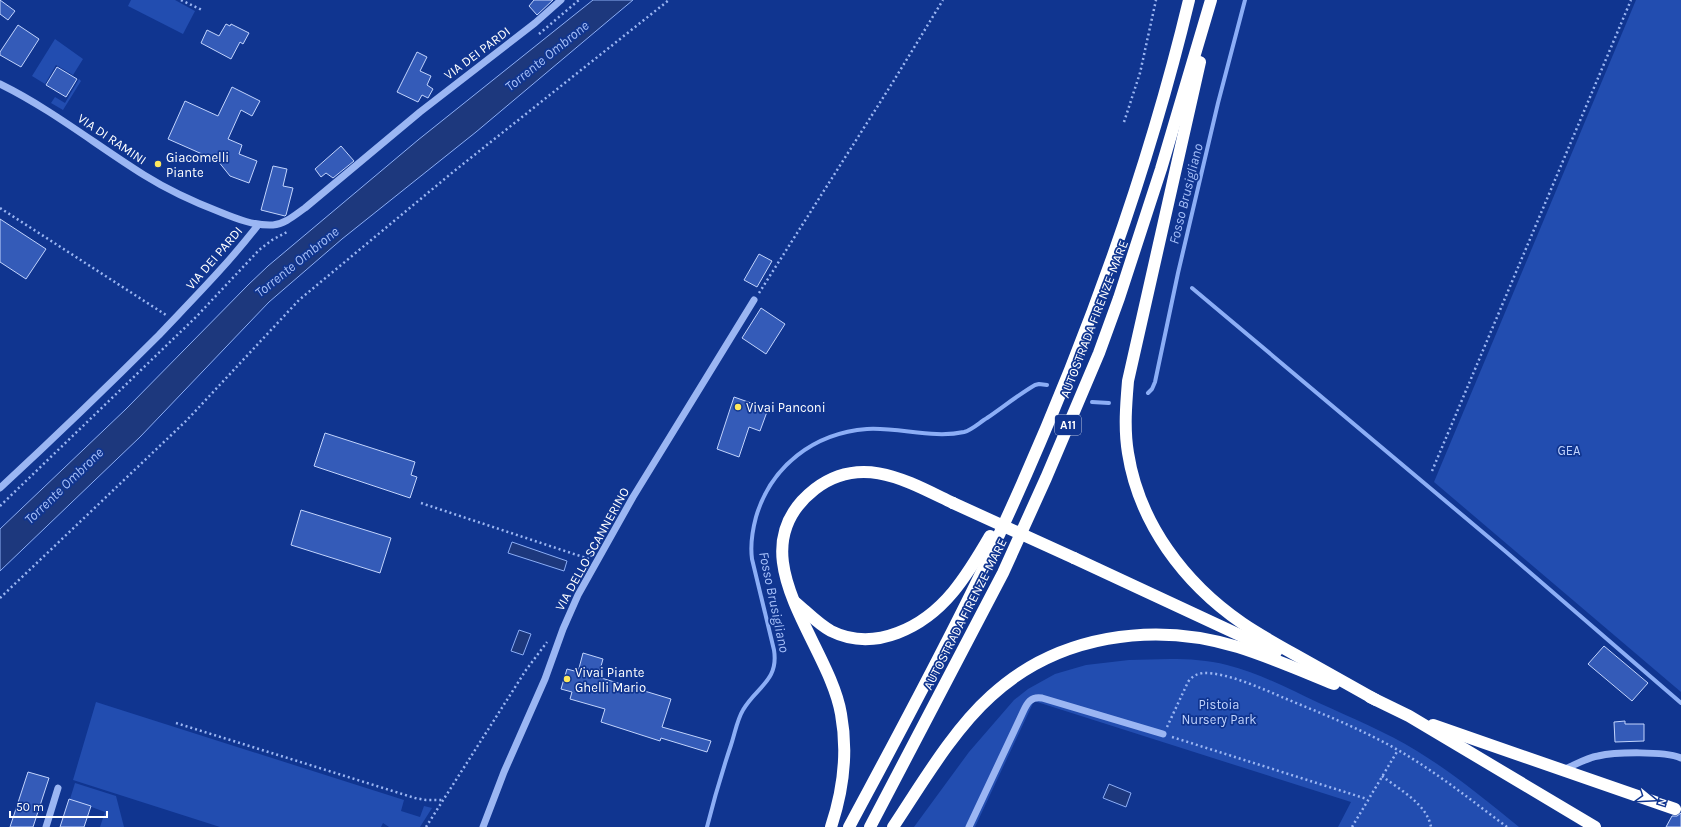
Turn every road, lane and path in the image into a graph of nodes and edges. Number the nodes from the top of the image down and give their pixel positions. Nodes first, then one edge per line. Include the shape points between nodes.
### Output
1 (181, 0) edge
2 (561, 0) edge
3 (579, 0) edge
4 (669, 0) edge
5 (943, 0) edge
6 (1156, 0) edge
7 (1189, 0) edge
8 (1211, 0) edge
9 (1631, 0) edge
10 (202, 10) dead end
11 (534, 38) dead end
12 (0, 84) edge
13 (1124, 122) dead end
14 (0, 208) edge
15 (258, 225) junction
16 (290, 230) dead end
17 (754, 300) joint
18 (173, 320) junction
19 (1432, 471) dead end
20 (1021, 483) junction
21 (0, 488) edge
22 (421, 503) dead end
23 (0, 506) edge
24 (596, 562) junction
25 (0, 598) edge
26 (793, 600) junction
27 (563, 629) junction
28 (1376, 700) junction
29 (1409, 716) junction
30 (176, 722) dead end
31 (1163, 734) junction
32 (1398, 750) junction
33 (1681, 758) edge
34 (1563, 770) junction
35 (1382, 776) junction
36 (58, 788) dead end
37 (1367, 799) junction
38 (443, 800) junction
39 (1675, 809) dead end
40 (46, 827) edge
41 (426, 827) edge
42 (483, 827) edge
43 (831, 827) edge
44 (849, 827) edge
45 (870, 827) edge
46 (893, 827) edge
47 (969, 827) edge
48 (1352, 827) edge
49 (1431, 827) edge
50 (1507, 827) edge
51 (1595, 827) edge

1 - 10 path
2 - 15 street, VIA DEI PARDI via 293,217 279,224
3 - 11 path
4 - 25 path via 441,182 299,300 187,420
5 - 17 path
6 - 13 path via 1140,73
7 - 20 highway, AUTOSTRADA FIRENZE-MARE / A11 via 1138,184 1073,360
8 - 28 highway via 1194,92 1129,374 1126,424 1132,475 1159,535 1172,556 1197,586 1257,633
8 - 45 highway, AUTOSTRADA FIRENZE-MARE / A11 via 1159,176 1099,353 1003,574
9 - 19 path
12 - 15 street, VIA DI RAMINI via 45,108 165,187 211,209
14 - 18 path
15 - 18 street, VIA DEI PARDI via 217,275
16 - 23 path via 259,250 198,316
17 - 24 street, VIA DELLO SCANNERINO
18 - 21 street, VIA DEI PARDI via 111,383
20 - 26 highway via 974,564 953,592 924,619 904,630 874,639 850,638 822,625
20 - 44 highway, AUTOSTRADA FIRENZE-MARE / A11 via 984,567
22 - 24 path
24 - 27 street, VIA DELLO SCANNERINO
26 - 28 highway, bridge via 782,560 784,537 793,514 810,493 841,475 852,472 880,472 899,477
26 - 43 highway via 832,682 841,713 844,735 843,769
27 - 38 path via 544,645 526,670
27 - 42 street, VIA DELLO SCANNERINO via 545,679
28 - 29 highway
28 - 46 highway via 1250,651 1199,638 1139,634 1090,642 1044,659 1021,672 990,696 952,741
29 - 34 highway
29 - 51 highway
30 - 38 path via 415,798
31 - 32 path via 1188,682 1194,676 1206,673 1269,691 1354,727
31 - 37 path
31 - 47 street via 1034,697 1023,712
32 - 35 path
32 - 50 path via 1449,783
33 - 34 street via 1656,753 1608,754
34 - 39 highway
35 - 37 path
35 - 49 path via 1422,808
36 - 40 street
37 - 48 path
38 - 41 path

